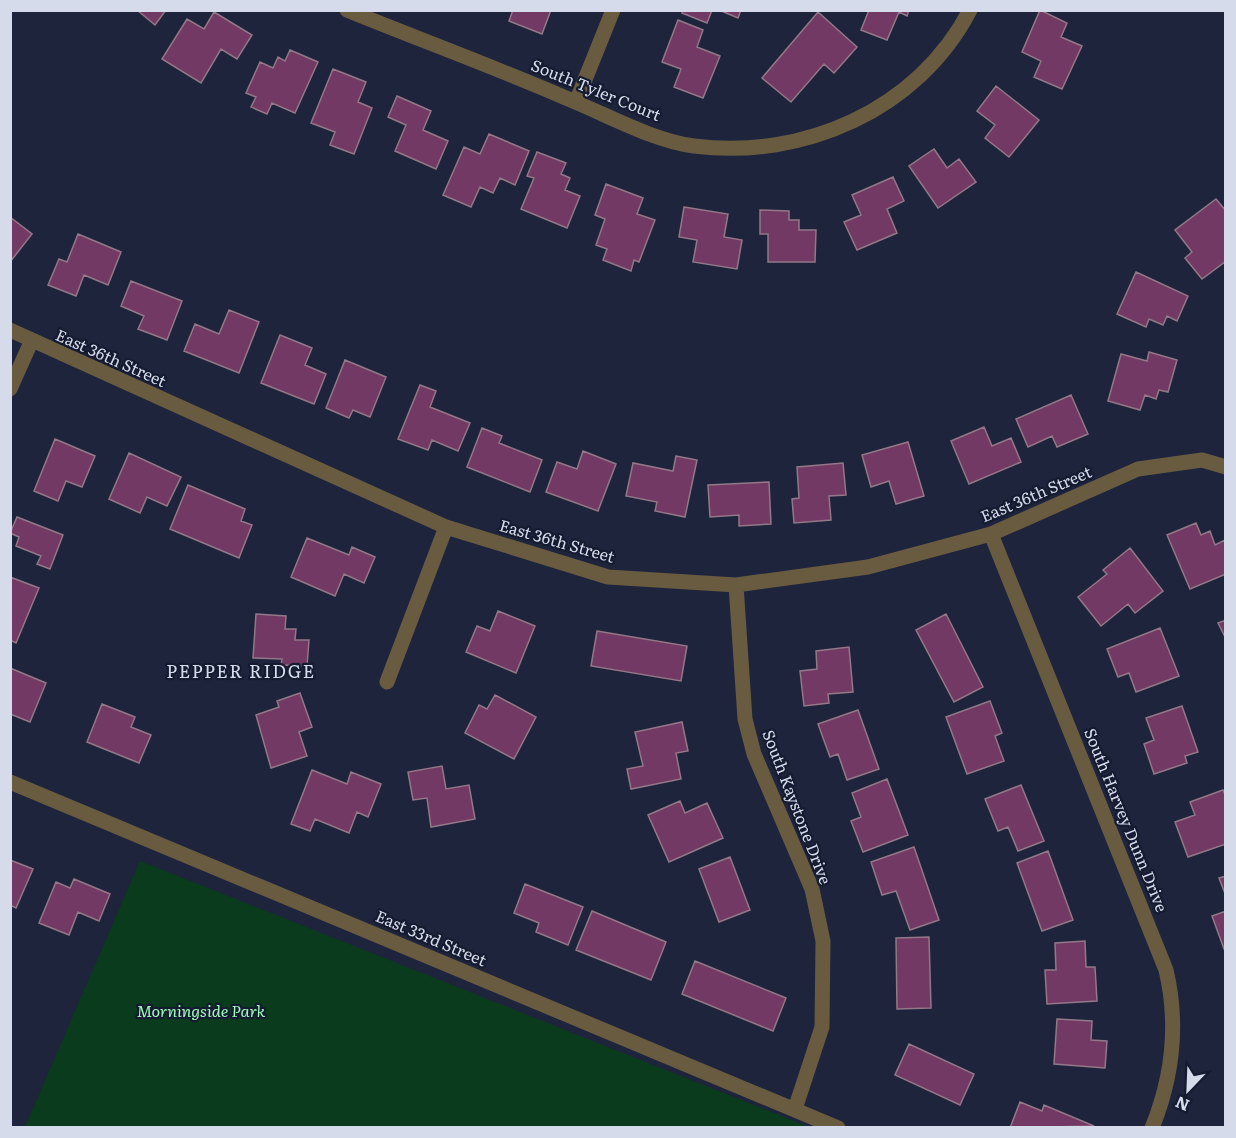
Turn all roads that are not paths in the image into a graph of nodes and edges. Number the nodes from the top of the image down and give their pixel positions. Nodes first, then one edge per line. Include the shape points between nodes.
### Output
1 (347, 10) edge
2 (613, 10) edge
3 (970, 10) edge
4 (576, 102) junction
5 (10, 330) edge
6 (31, 342) junction
7 (10, 389) edge
8 (1226, 467) edge
9 (446, 527) junction
10 (991, 534) junction
11 (736, 585) junction
12 (387, 682) dead end
13 (10, 783) edge
14 (795, 1109) junction
15 (838, 1128) edge
16 (1152, 1128) edge

1 - 4 street, South Tyler Court
2 - 4 street
3 - 4 street, South Tyler Court via 957,34 914,83 866,116 807,140 747,149 692,146 620,123
5 - 6 street, East 36th Street
6 - 7 street
6 - 9 street, East 36th Street
8 - 10 street, East 36th Street via 1202,460 1138,469
9 - 11 street, East 36th Street via 608,577
9 - 12 street
10 - 11 street, East 36th Street via 868,567
10 - 16 street, South Harvey Dunn Drive via 1166,970 1173,1000 1174,1043 1168,1079
11 - 14 street, South Kaystone Drive via 745,718 754,754 812,889 823,941 822,1027
13 - 14 street, East 33rd Street
14 - 15 street, East 33rd Street

